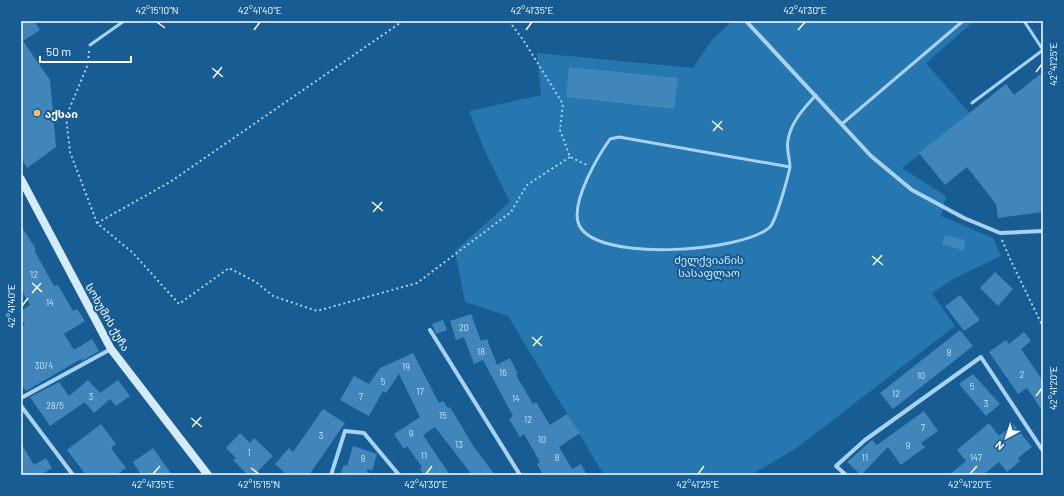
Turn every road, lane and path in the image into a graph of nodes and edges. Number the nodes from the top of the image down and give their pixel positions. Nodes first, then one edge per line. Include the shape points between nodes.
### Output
1 (124, 21) edge
2 (403, 21) edge
3 (509, 21) edge
4 (746, 21) edge
5 (963, 21) edge
6 (1024, 21) edge
7 (90, 45) joint
8 (1043, 50) edge
9 (816, 95) junction
10 (972, 103) dead end
11 (843, 123) junction
12 (570, 157) junction
13 (790, 167) junction
14 (591, 168) junction
15 (21, 179) edge
16 (97, 223) junction
17 (1043, 231) edge
18 (1000, 233) junction
19 (1043, 327) edge
20 (430, 330) dead end
21 (111, 349) junction
22 (21, 398) edge
23 (21, 406) edge
24 (1043, 451) edge
25 (73, 475) edge
26 (208, 475) edge
27 (330, 475) edge
28 (399, 475) edge
29 (520, 475) edge
30 (846, 475) edge

1 - 7 lane
2 - 16 path via 170,182
3 - 12 path via 562,104 560,130
4 - 9 street
5 - 11 lane
6 - 8 lane
7 - 16 path via 88,64 66,117 70,152
8 - 10 lane
9 - 11 street
9 - 13 lane via 800,112 787,141
11 - 18 street via 872,156 912,190 964,218
12 - 14 path
12 - 16 path via 527,185 511,212 417,284 317,311 273,296 256,282 229,268 179,304 133,253
13 - 14 lane via 619,137 610,139
13 - 14 lane via 777,214 770,227 756,235 708,247 671,250 629,249 593,239 584,233 578,222 577,207
15 - 21 street, სოხუმის ქუჩა
17 - 18 street
18 - 19 path via 1010,261
20 - 29 street
21 - 22 street
21 - 26 street, სოხუმის ქუჩა
23 - 25 street
24 - 30 street via 981,357 865,440 836,466
27 - 28 street via 345,431 364,433

